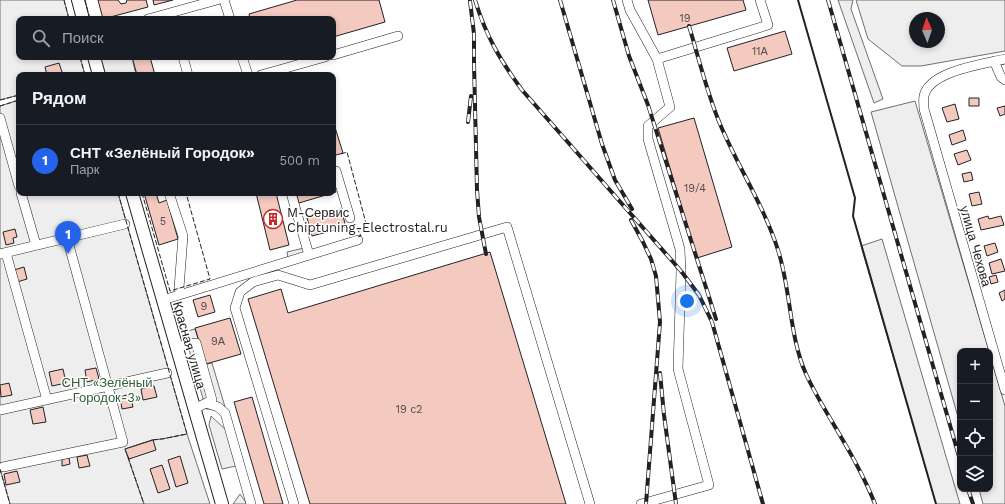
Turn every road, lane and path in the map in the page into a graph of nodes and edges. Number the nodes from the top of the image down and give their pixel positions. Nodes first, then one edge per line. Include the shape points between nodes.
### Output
1 (78, 0) edge
2 (217, 0) edge
3 (224, 0) edge
4 (627, 0) edge
5 (760, 0) edge
6 (82, 16) edge
7 (172, 16) edge
8 (229, 16) edge
9 (398, 36) dead end
10 (336, 54) edge
11 (657, 59) junction
12 (1005, 59) edge
13 (95, 60) edge
14 (184, 60) edge
15 (243, 60) edge
16 (314, 60) edge
17 (994, 62) junction
18 (98, 72) edge
19 (187, 72) edge
20 (247, 72) edge
21 (272, 72) edge
22 (1005, 80) edge
23 (0, 118) edge
24 (336, 171) edge
25 (16, 175) edge
26 (22, 196) edge
27 (133, 196) edge
28 (170, 196) edge
29 (292, 196) edge
30 (350, 218) dead end
31 (125, 224) dead end
32 (67, 238) junction
33 (358, 240) dead end
34 (36, 246) junction
35 (3, 254) edge
36 (309, 255) junction
37 (180, 294) junction
38 (163, 300) junction
39 (176, 347) junction
40 (166, 373) dead end
41 (108, 386) junction
42 (1005, 390) edge
43 (47, 400) junction
44 (206, 403) junction
45 (194, 409) junction
46 (0, 410) edge
47 (3, 467) dead end
48 (222, 504) edge
49 (251, 504) edge
50 (294, 504) edge
51 (590, 504) edge
52 (641, 504) edge

1 - 6 main road
2 - 7 street
3 - 8 street
4 - 11 street
5 - 11 street via 768,25
9 - 10 street
11 - 52 street via 670,107 648,126 648,139 680,249 678,369 709,485
12 - 17 street
13 - 18 main road
14 - 19 street
15 - 20 street
16 - 21 street
17 - 22 street
17 - 42 street, улица Чехова via 956,71 931,83 924,96 924,109
23 - 25 street
24 - 30 street
26 - 34 street
27 - 38 main road, Красная улица
28 - 37 street via 182,236
29 - 36 street
31 - 32 street
32 - 34 street
32 - 41 street
33 - 36 street
34 - 35 street
35 - 43 street
36 - 37 street
37 - 38 street
38 - 39 main road, Красная улица
39 - 44 street via 196,343 212,400
39 - 45 main road, Красная улица
40 - 41 street
41 - 43 street
41 - 47 street via 123,442
43 - 46 street
44 - 45 street
44 - 49 street via 218,407 225,413
45 - 48 main road, Красная улица
50 - 51 street via 236,308 240,292 253,282 278,275 310,285 508,227

